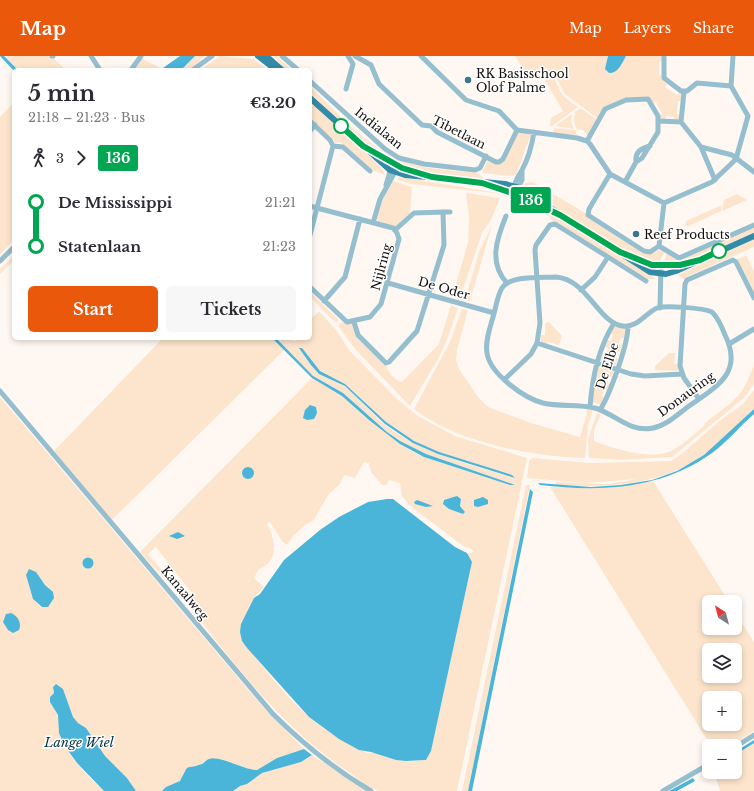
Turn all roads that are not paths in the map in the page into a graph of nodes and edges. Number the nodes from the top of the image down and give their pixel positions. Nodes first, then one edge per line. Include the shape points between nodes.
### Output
1 (91, 56) edge
2 (141, 56) edge
3 (206, 56) edge
4 (212, 56) edge
5 (258, 56) edge
6 (266, 56) edge
7 (282, 56) edge
8 (348, 56) edge
9 (355, 56) edge
10 (421, 56) edge
11 (664, 56) edge
12 (732, 56) edge
13 (99, 68) edge
14 (132, 68) edge
15 (195, 68) edge
16 (195, 68) edge
17 (273, 68) edge
18 (280, 68) edge
19 (296, 68) edge
20 (312, 83) edge
21 (731, 86) junction
22 (346, 89) dead end
23 (684, 92) junction
24 (312, 100) edge
25 (748, 116) junction
26 (754, 116) edge
27 (659, 121) junction
28 (681, 122) junction
29 (312, 123) edge
30 (315, 125) junction
31 (312, 128) edge
32 (517, 130) junction
33 (534, 132) junction
34 (587, 141) junction
35 (332, 146) junction
36 (363, 146) junction
37 (701, 147) junction
38 (486, 156) junction
39 (736, 159) junction
40 (396, 165) junction
41 (390, 170) junction
42 (370, 171) dead end
43 (396, 172) junction
44 (754, 172) edge
45 (610, 174) junction
46 (432, 177) junction
47 (715, 180) junction
48 (625, 182) junction
49 (386, 186) junction
50 (516, 189) junction
51 (664, 203) junction
52 (312, 207) edge
53 (317, 208) junction
54 (443, 212) junction
55 (450, 212) dead end
56 (506, 216) dead end
57 (360, 219) junction
58 (373, 223) junction
59 (754, 226) edge
60 (312, 227) edge
61 (395, 230) junction
62 (754, 236) edge
63 (660, 246) junction
64 (12, 249) edge
65 (620, 252) junction
66 (608, 257) junction
67 (700, 260) junction
68 (0, 261) edge
69 (662, 266) junction
70 (661, 273) junction
71 (537, 278) junction
72 (646, 281) dead end
73 (388, 283) junction
74 (507, 283) junction
75 (312, 289) edge
76 (581, 290) junction
77 (428, 294) junction
78 (754, 298) edge
79 (324, 301) junction
80 (660, 308) junction
81 (683, 308) junction
82 (494, 313) junction
83 (354, 322) junction
84 (614, 323) junction
85 (628, 326) junction
86 (754, 329) edge
87 (537, 343) junction
88 (730, 344) junction
89 (598, 364) junction
90 (616, 370) junction
91 (682, 374) junction
92 (505, 379) junction
93 (0, 390) edge
94 (699, 399) junction
95 (590, 407) junction
96 (600, 410) junction
97 (754, 735) edge
98 (742, 743) edge
99 (702, 768) edge
100 (371, 791) edge
101 (663, 791) edge

1 - 13 street
2 - 14 street
3 - 15 street
4 - 16 street
5 - 17 main road
6 - 18 main road
7 - 19 street
8 - 22 street via 352,64
9 - 38 street, Tibetlaan via 371,65 379,84 422,125 431,126 437,132
10 - 32 street via 466,100 496,109
11 - 23 street via 664,78
12 - 21 street
20 - 38 street, Indialaan via 385,149 399,158 424,164 475,170 480,168
21 - 23 street via 697,83
21 - 25 street
23 - 28 street
24 - 36 main road
25 - 26 street
25 - 39 street
27 - 28 street
27 - 34 street via 648,99 626,100 602,111
27 - 48 street via 656,137 642,158 636,162
28 - 37 street
29 - 30 street
30 - 31 street
30 - 35 street via 330,140
32 - 33 street
32 - 38 street, Tibetlaan via 501,161 496,162
33 - 34 street
33 - 50 street
34 - 45 street
35 - 42 street via 342,147
35 - 53 street
36 - 40 main road
36 - 41 main road
37 - 39 street via 732,155
37 - 47 street
39 - 44 street
39 - 47 street
40 - 41 street
40 - 43 street
40 - 46 main road
41 - 43 main road
41 - 49 street
43 - 46 main road
43 - 49 street
45 - 48 street
45 - 63 street via 588,212 592,219 644,252 650,252
46 - 50 main road
47 - 51 street
48 - 51 street
49 - 58 street
50 - 65 main road
51 - 63 street
52 - 53 street, Nijlring
53 - 57 street, Nijlring
53 - 60 street
54 - 55 street
54 - 61 street via 414,213
54 - 77 street via 444,240
56 - 74 street via 498,237 496,266
57 - 58 street, Nijlring
57 - 79 street via 345,277
58 - 61 street, Nijlring
59 - 63 street via 679,258
61 - 73 street, Nijlring via 399,242
62 - 67 main road
64 - 68 street
65 - 69 main road via 638,261
65 - 70 main road via 650,272
66 - 71 street via 552,224 536,244
66 - 72 street
66 - 76 street via 595,277
67 - 69 main road
67 - 70 main road via 676,271
69 - 70 street
70 - 80 street
71 - 74 street
71 - 76 street via 565,278
71 - 87 street via 540,330
73 - 77 street, De Oder
73 - 83 street, Nijlring via 378,309 370,317
74 - 82 street, Donauring via 502,288
75 - 79 street
76 - 84 street
77 - 82 street, De Oder
77 - 83 street via 415,336 389,362 386,363 358,335
78 - 81 street via 736,262 730,260 687,280
79 - 83 street via 347,322
80 - 81 street, Donauring
80 - 85 street
81 - 88 street, Donauring via 712,312
81 - 91 street via 680,359
82 - 92 street, Donauring via 486,343 487,354 492,366
84 - 85 street
84 - 89 street, De Elbe
85 - 90 street, De Elbe via 628,334
86 - 88 street
87 - 89 street
87 - 92 street via 530,354
88 - 94 street, Donauring via 732,359 728,372 718,386
89 - 90 street
89 - 95 street, De Elbe via 592,384
90 - 91 street via 645,376
90 - 96 street, De Elbe
91 - 94 street
92 - 95 street, Donauring via 521,393 535,400
93 - 100 street, Kanaalweg via 273,714 299,740 327,762
94 - 96 street, Donauring via 662,425 647,429 627,425
95 - 96 street, Donauring
97 - 98 street
99 - 101 street

